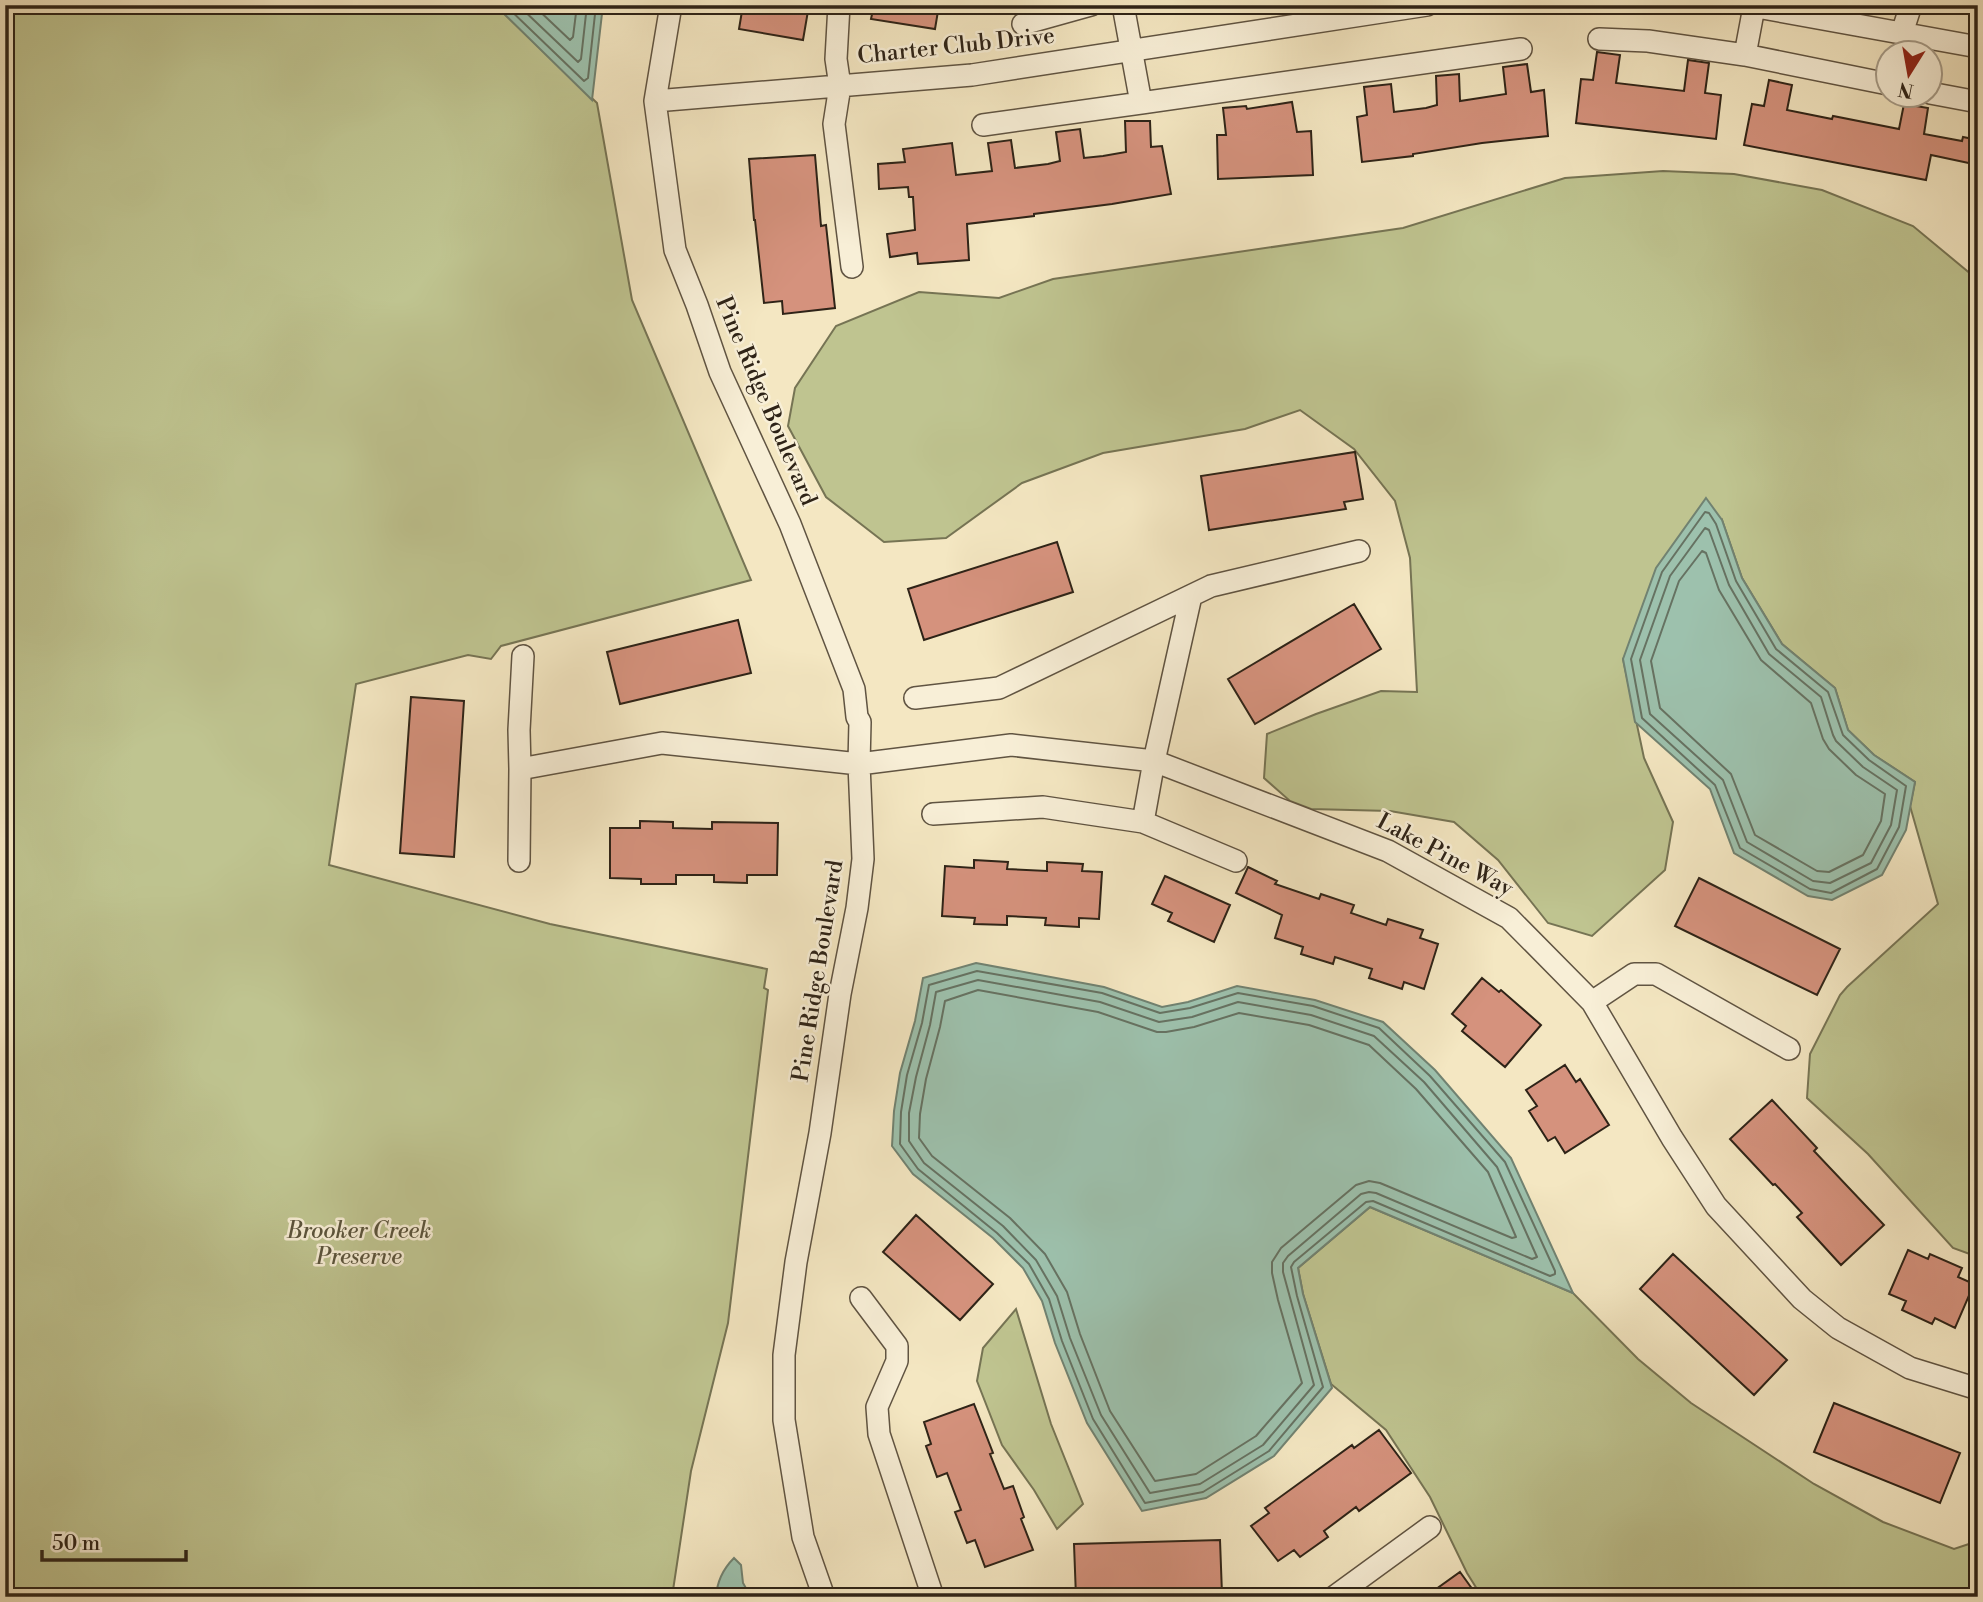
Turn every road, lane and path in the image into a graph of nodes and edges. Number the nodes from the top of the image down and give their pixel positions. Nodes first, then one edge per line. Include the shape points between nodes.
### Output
1 (671, 5) edge
2 (839, 5) edge
3 (1091, 5) edge
4 (1124, 5) edge
5 (1427, 5) edge
6 (1911, 5) edge
7 (1750, 6) edge
8 (1023, 24) dead end
9 (1902, 33) junction
10 (1599, 39) dead end
11 (1978, 47) edge
12 (1521, 49) dead end
13 (1132, 50) junction
14 (1745, 55) junction
15 (1874, 81) edge
16 (840, 86) junction
17 (1944, 96) edge
18 (655, 101) junction
19 (1978, 102) edge
20 (1141, 103) junction
21 (984, 125) dead end
22 (852, 267) dead end
23 (1359, 551) dead end
24 (1191, 596) junction
25 (523, 656) dead end
26 (915, 698) dead end
27 (1154, 761) junction
28 (859, 764) junction
29 (520, 769) junction
30 (933, 814) dead end
31 (1143, 822) junction
32 (519, 861) dead end
33 (1236, 861) dead end
34 (1592, 1002) junction
35 (1789, 1049) dead end
36 (861, 1298) dead end
37 (1978, 1389) edge
38 (1430, 1527) dead end
39 (824, 1597) edge
40 (933, 1597) edge
41 (1334, 1597) edge

1 - 18 street, Pine Ridge Boulevard
2 - 16 street via 836,59
3 - 8 street
4 - 13 street
5 - 13 street, Charter Club Drive
6 - 9 street
7 - 9 street
7 - 14 street
9 - 11 street
10 - 14 street
12 - 20 street
13 - 16 street, Charter Club Drive via 972,75
13 - 20 street
14 - 15 street
16 - 18 street, Charter Club Drive
16 - 22 street via 834,124
17 - 19 street
18 - 28 street, Pine Ridge Boulevard via 675,250 720,372 789,524 854,689 860,722
20 - 21 street
23 - 24 street via 1211,586
24 - 26 street via 999,688
24 - 27 street
25 - 29 street
27 - 28 street, Lake Pine Way via 1011,745
27 - 31 street
27 - 34 street, Lake Pine Way via 1388,851 1509,918
28 - 29 street, Lake Pine Way via 662,743
28 - 39 street, Pine Ridge Boulevard via 863,859 857,908 784,1355 784,1420 803,1537
29 - 32 street
30 - 31 street via 1043,807
31 - 33 street
34 - 35 street via 1634,974 1656,974
34 - 37 street, Lake Pine Way via 1716,1206 1802,1299 1839,1328 1910,1368
36 - 40 street via 897,1346 897,1361 877,1407 879,1434
38 - 41 street

